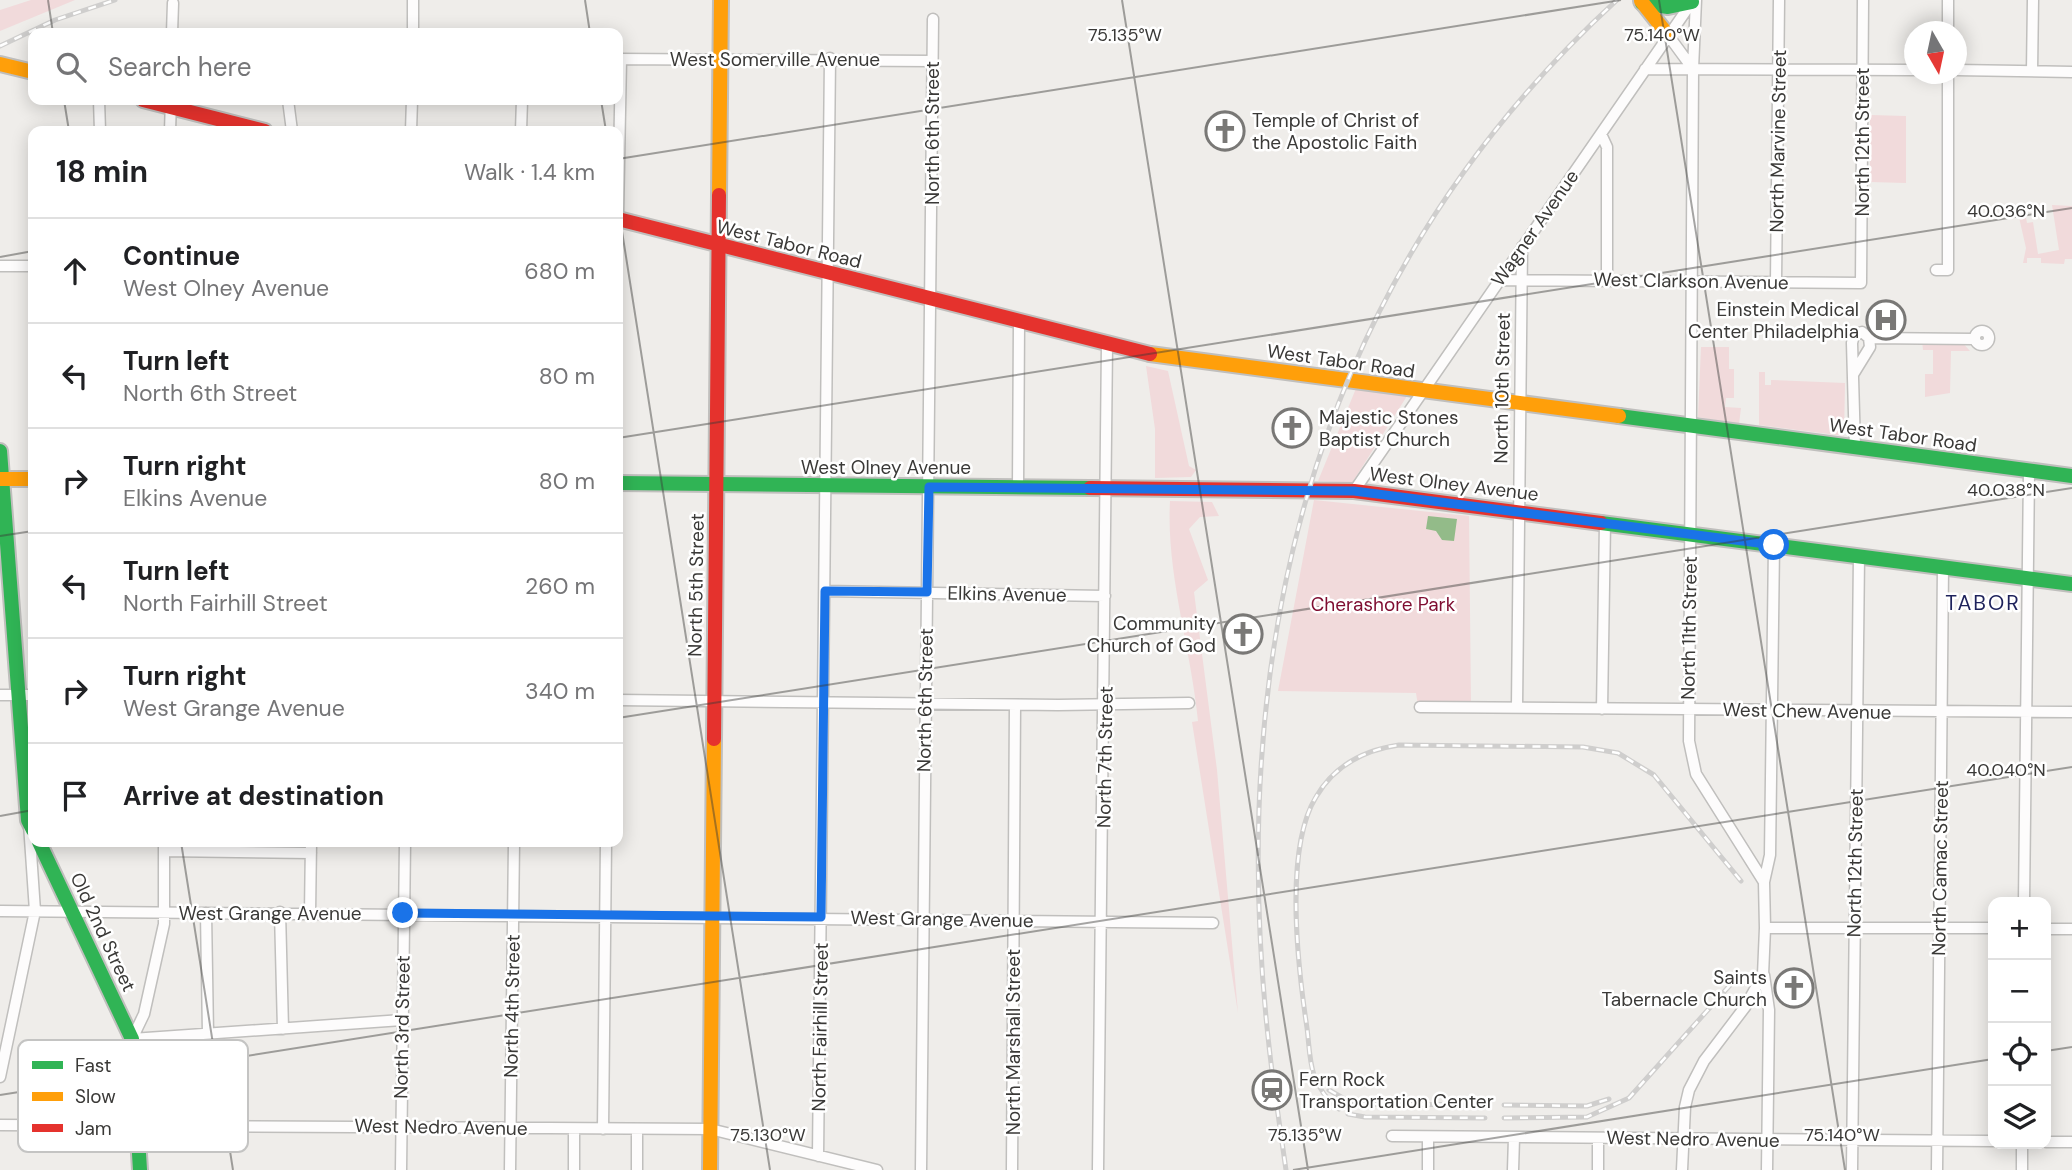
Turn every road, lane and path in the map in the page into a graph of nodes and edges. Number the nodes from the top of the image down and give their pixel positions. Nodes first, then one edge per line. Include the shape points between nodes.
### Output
1 (413, 0) edge
2 (721, 0) edge
3 (1779, 0) edge
4 (1863, 0) edge
5 (1948, 0) edge
6 (2033, 0) edge
7 (1641, 1) edge
8 (1694, 1) edge
9 (173, 3) dead end
10 (933, 19) dead end
11 (1948, 21) edge
12 (172, 28) edge
13 (413, 28) edge
14 (1668, 35) junction
15 (830, 58) junction
16 (623, 59) edge
17 (721, 59) junction
18 (932, 61) junction
19 (0, 64) edge
20 (1645, 69) junction
21 (1693, 69) junction
22 (1778, 69) junction
23 (1863, 70) junction
24 (1904, 70) edge
25 (28, 71) edge
26 (1967, 71) edge
27 (2032, 71) junction
28 (2072, 72) edge
29 (1948, 84) edge
30 (99, 105) edge
31 (171, 105) edge
32 (178, 105) edge
33 (289, 105) edge
34 (412, 105) edge
35 (522, 105) edge
36 (619, 105) edge
37 (100, 126) edge
38 (170, 126) edge
39 (248, 126) edge
40 (291, 126) edge
41 (411, 126) edge
42 (521, 126) edge
43 (619, 126) edge
44 (1601, 134) junction
45 (623, 218) edge
46 (719, 247) junction
47 (1522, 247) junction
48 (0, 266) edge
49 (28, 266) edge
50 (1936, 270) dead end
51 (826, 273) junction
52 (1606, 279) junction
53 (1499, 280) junction
54 (1522, 280) junction
55 (1691, 281) junction
56 (1776, 282) junction
57 (1861, 283) joint
58 (932, 298) junction
59 (1019, 322) junction
60 (1870, 338) junction
61 (1974, 338) dead end
62 (1107, 344) junction
63 (1854, 373) junction
64 (1422, 392) junction
65 (1521, 405) junction
66 (1690, 426) junction
67 (1855, 448) junction
68 (0, 451) edge
69 (2029, 471) junction
70 (2072, 476) edge
71 (1, 479) edge
72 (28, 479) edge
73 (623, 483) edge
74 (717, 485) junction
75 (827, 486) junction
76 (929, 487) junction
77 (1018, 488) junction
78 (1107, 488) junction
79 (1354, 491) junction
80 (1521, 512) junction
81 (1605, 523) junction
82 (1690, 534) junction
83 (1774, 545) junction
84 (1859, 556) junction
85 (1943, 567) junction
86 (4, 568) edge
87 (2027, 578) junction
88 (2072, 584) edge
89 (825, 591) junction
90 (927, 592) junction
91 (1105, 596) junction
92 (0, 695) edge
93 (26, 695) edge
94 (623, 700) edge
95 (714, 701) junction
96 (823, 703) junction
97 (1189, 703) dead end
98 (926, 704) junction
99 (1015, 705) junction
100 (1105, 705) junction
101 (1420, 707) dead end
102 (1517, 707) junction
103 (1602, 709) junction
104 (1773, 709) junction
105 (1688, 710) junction
106 (1857, 710) junction
107 (1942, 711) junction
108 (2026, 712) junction
109 (2072, 712) edge
110 (28, 747) edge
111 (32, 847) edge
112 (41, 847) edge
113 (164, 847) edge
114 (311, 847) edge
115 (405, 847) edge
116 (514, 847) edge
117 (606, 847) edge
118 (1764, 882) junction
119 (2024, 897) edge
120 (0, 911) edge
121 (35, 911) junction
122 (72, 911) junction
123 (165, 912) junction
124 (280, 912) junction
125 (206, 913) junction
126 (310, 913) junction
127 (403, 913) junction
128 (513, 914) junction
129 (605, 916) junction
130 (712, 916) junction
131 (821, 917) junction
132 (1013, 919) junction
133 (922, 920) junction
134 (1102, 920) junction
135 (1213, 923) dead end
136 (1765, 928) junction
137 (1854, 928) junction
138 (1939, 928) junction
139 (1988, 928) edge
140 (2051, 929) edge
141 (2072, 929) edge
142 (1763, 975) junction
143 (402, 1020) junction
144 (283, 1028) junction
145 (208, 1034) junction
146 (132, 1039) junction
147 (0, 1077) edge
148 (0, 1125) edge
149 (18, 1125) edge
150 (248, 1126) edge
151 (401, 1127) junction
152 (510, 1128) junction
153 (574, 1129) junction
154 (603, 1129) junction
155 (710, 1129) junction
156 (637, 1130) junction
157 (1392, 1136) dead end
158 (1428, 1137) junction
159 (1514, 1138) junction
160 (1598, 1138) junction
161 (1682, 1140) junction
162 (1767, 1140) junction
163 (1853, 1141) junction
164 (1937, 1141) junction
165 (1988, 1141) edge
166 (2051, 1142) edge
167 (2072, 1142) edge
168 (2022, 1149) edge
169 (139, 1152) edge
170 (818, 1156) junction
171 (140, 1170) edge
172 (401, 1170) edge
173 (510, 1170) edge
174 (574, 1170) edge
175 (637, 1170) edge
176 (710, 1170) edge
177 (877, 1170) edge
178 (921, 1170) edge
179 (1012, 1170) edge
180 (1098, 1170) edge
181 (1428, 1170) edge
182 (1513, 1170) edge
183 (1598, 1170) edge
184 (1682, 1170) edge
185 (1767, 1170) edge
186 (1852, 1170) edge
187 (1937, 1170) edge
188 (2022, 1170) edge

1 - 13 street
2 - 17 street, North 5th Street
3 - 22 street, North Marvine Street
4 - 23 street, North 12th Street
5 - 11 street
6 - 27 street
7 - 8 street via 1668,7
7 - 14 street
8 - 14 street, Wagner Avenue
8 - 21 street, North 11th Street
9 - 12 street
10 - 18 street, North 6th Street
14 - 20 street, Wagner Avenue
14 - 21 street
15 - 17 street, West Somerville Avenue
15 - 18 street, West Somerville Avenue
15 - 51 street, North Fairhill Street
16 - 17 street, West Somerville Avenue
17 - 46 street, North 5th Street
18 - 58 street, North 6th Street
19 - 25 street
20 - 21 street
20 - 44 street, Wagner Avenue
21 - 22 street
21 - 55 street, North 11th Street
22 - 23 street
22 - 56 street, North Marvine Street
23 - 24 street
23 - 57 street, North 12th Street
26 - 27 street
27 - 28 street
29 - 50 street via 1948,270
30 - 37 street
31 - 38 street
32 - 39 street
33 - 40 street
34 - 41 street
35 - 42 street
36 - 43 street
44 - 47 street, Wagner Avenue
44 - 52 street via 1608,147
45 - 46 street, West Tabor Road
46 - 51 street, West Tabor Road
46 - 74 street, North 5th Street
47 - 53 street, Wagner Avenue
47 - 54 street, North 10th Street
48 - 49 street
51 - 58 street, West Tabor Road
51 - 75 street, North Fairhill Street
52 - 54 street, West Clarkson Avenue
52 - 55 street, West Clarkson Avenue
53 - 54 street
53 - 64 street, Wagner Avenue
54 - 65 street, North 10th Street
55 - 56 street, West Clarkson Avenue
55 - 66 street, North 11th Street
56 - 57 street, West Clarkson Avenue
58 - 59 street, West Tabor Road
58 - 76 street, North 6th Street
59 - 62 street, West Tabor Road
59 - 77 street
60 - 61 street
60 - 63 street via 1870,347
60 - 63 street via 1862,332 1853,338
62 - 64 street, West Tabor Road via 1174,359
62 - 78 street, North 7th Street
63 - 67 street
64 - 65 street, West Tabor Road
64 - 79 street, Wagner Avenue
65 - 66 street, West Tabor Road
65 - 80 street, North 10th Street
66 - 67 street, West Tabor Road
66 - 82 street, North 11th Street
67 - 69 street, West Tabor Road
68 - 71 street
69 - 70 street, West Tabor Road
69 - 87 street
71 - 72 street
71 - 86 street
73 - 74 street, West Olney Avenue
74 - 75 street, West Olney Avenue
74 - 95 street, North 5th Street
75 - 76 street, West Olney Avenue
75 - 89 street, North Fairhill Street
76 - 77 street, West Olney Avenue
76 - 90 street, North 6th Street
77 - 78 street, West Olney Avenue
78 - 79 street, West Olney Avenue
78 - 91 street, North 7th Street
79 - 80 street, West Olney Avenue
80 - 81 street, West Olney Avenue
80 - 102 street, North 10th Street
81 - 82 street, West Olney Avenue
81 - 103 street
82 - 83 street, West Olney Avenue
82 - 105 street, North 11th Street
83 - 84 street, West Olney Avenue
83 - 104 street
84 - 85 street, West Olney Avenue
84 - 106 street, North 12th Street
85 - 87 street, West Olney Avenue
85 - 107 street, North Camac Street
86 - 93 street
87 - 88 street, West Olney Avenue
87 - 108 street
89 - 90 street, Elkins Avenue
89 - 96 street, North Fairhill Street
90 - 91 street, Elkins Avenue
90 - 98 street, North 6th Street
91 - 100 street, North 7th Street
92 - 93 street
93 - 110 street
94 - 95 street
95 - 96 street
95 - 130 street, North 5th Street
96 - 98 street
96 - 131 street, North Fairhill Street
97 - 100 street
98 - 99 street
98 - 133 street, North 6th Street
99 - 100 street
99 - 132 street, North Marshall Street
100 - 134 street, North 7th Street
101 - 102 street, West Chew Avenue
102 - 103 street, West Chew Avenue
103 - 105 street, West Chew Avenue
104 - 105 street, West Chew Avenue
104 - 106 street, West Chew Avenue
104 - 118 street via 1770,855
105 - 118 street, North 11th Street via 1696,774
106 - 107 street, West Chew Avenue
106 - 137 street, North 12th Street
107 - 108 street, West Chew Avenue
107 - 138 street, North Camac Street
108 - 109 street, West Chew Avenue
108 - 119 street
111 - 121 street
112 - 122 street, Old 2nd Street
113 - 114 street
113 - 123 street
114 - 126 street
115 - 127 street, North 3rd Street
116 - 128 street, North 4th Street
117 - 129 street
118 - 136 street
120 - 121 street, West Grange Avenue
121 - 122 street, West Grange Avenue
121 - 147 street
122 - 123 street, West Grange Avenue
122 - 146 street, Old 2nd Street
123 - 125 street, West Grange Avenue
123 - 146 street via 144,1014
124 - 125 street, West Grange Avenue
124 - 126 street, West Grange Avenue
124 - 144 street
125 - 145 street
126 - 127 street, West Grange Avenue
127 - 128 street, West Grange Avenue
127 - 143 street, North 3rd Street
128 - 129 street, West Grange Avenue
128 - 152 street, North 4th Street
129 - 130 street, West Grange Avenue
129 - 154 street
130 - 131 street, West Grange Avenue
130 - 155 street, North 5th Street
131 - 133 street, West Grange Avenue
131 - 170 street, North Fairhill Street
132 - 133 street, West Grange Avenue
132 - 134 street, West Grange Avenue
132 - 179 street, North Marshall Street
133 - 178 street, North 6th Street
134 - 135 street, West Grange Avenue
134 - 180 street, North 7th Street
136 - 137 street
136 - 142 street
137 - 138 street
137 - 163 street, North 12th Street
138 - 139 street
138 - 164 street, North Camac Street
140 - 141 street
142 - 161 street via 1694,1077
142 - 162 street via 1769,1010
143 - 144 street
143 - 151 street, North 3rd Street
144 - 145 street
145 - 146 street
148 - 149 street, West Nedro Avenue
150 - 151 street, West Nedro Avenue
151 - 152 street, West Nedro Avenue
151 - 172 street, North 3rd Street
152 - 153 street, West Nedro Avenue
152 - 173 street, North 4th Street
153 - 154 street, West Nedro Avenue
153 - 174 street
154 - 156 street, West Nedro Avenue
155 - 156 street, West Nedro Avenue
155 - 170 street, West Nedro Avenue
155 - 176 street, North 5th Street
156 - 175 street
157 - 158 street, West Nedro Avenue
158 - 159 street, West Nedro Avenue
158 - 181 street
159 - 160 street, West Nedro Avenue
159 - 182 street
160 - 161 street, West Nedro Avenue
160 - 183 street
161 - 162 street, West Nedro Avenue
161 - 184 street
162 - 163 street, West Nedro Avenue
162 - 185 street
163 - 164 street, West Nedro Avenue
163 - 186 street, North 12th Street
164 - 165 street, West Nedro Avenue
164 - 187 street, North Camac Street
166 - 167 street
168 - 188 street
169 - 171 street
170 - 177 street, West Nedro Avenue

